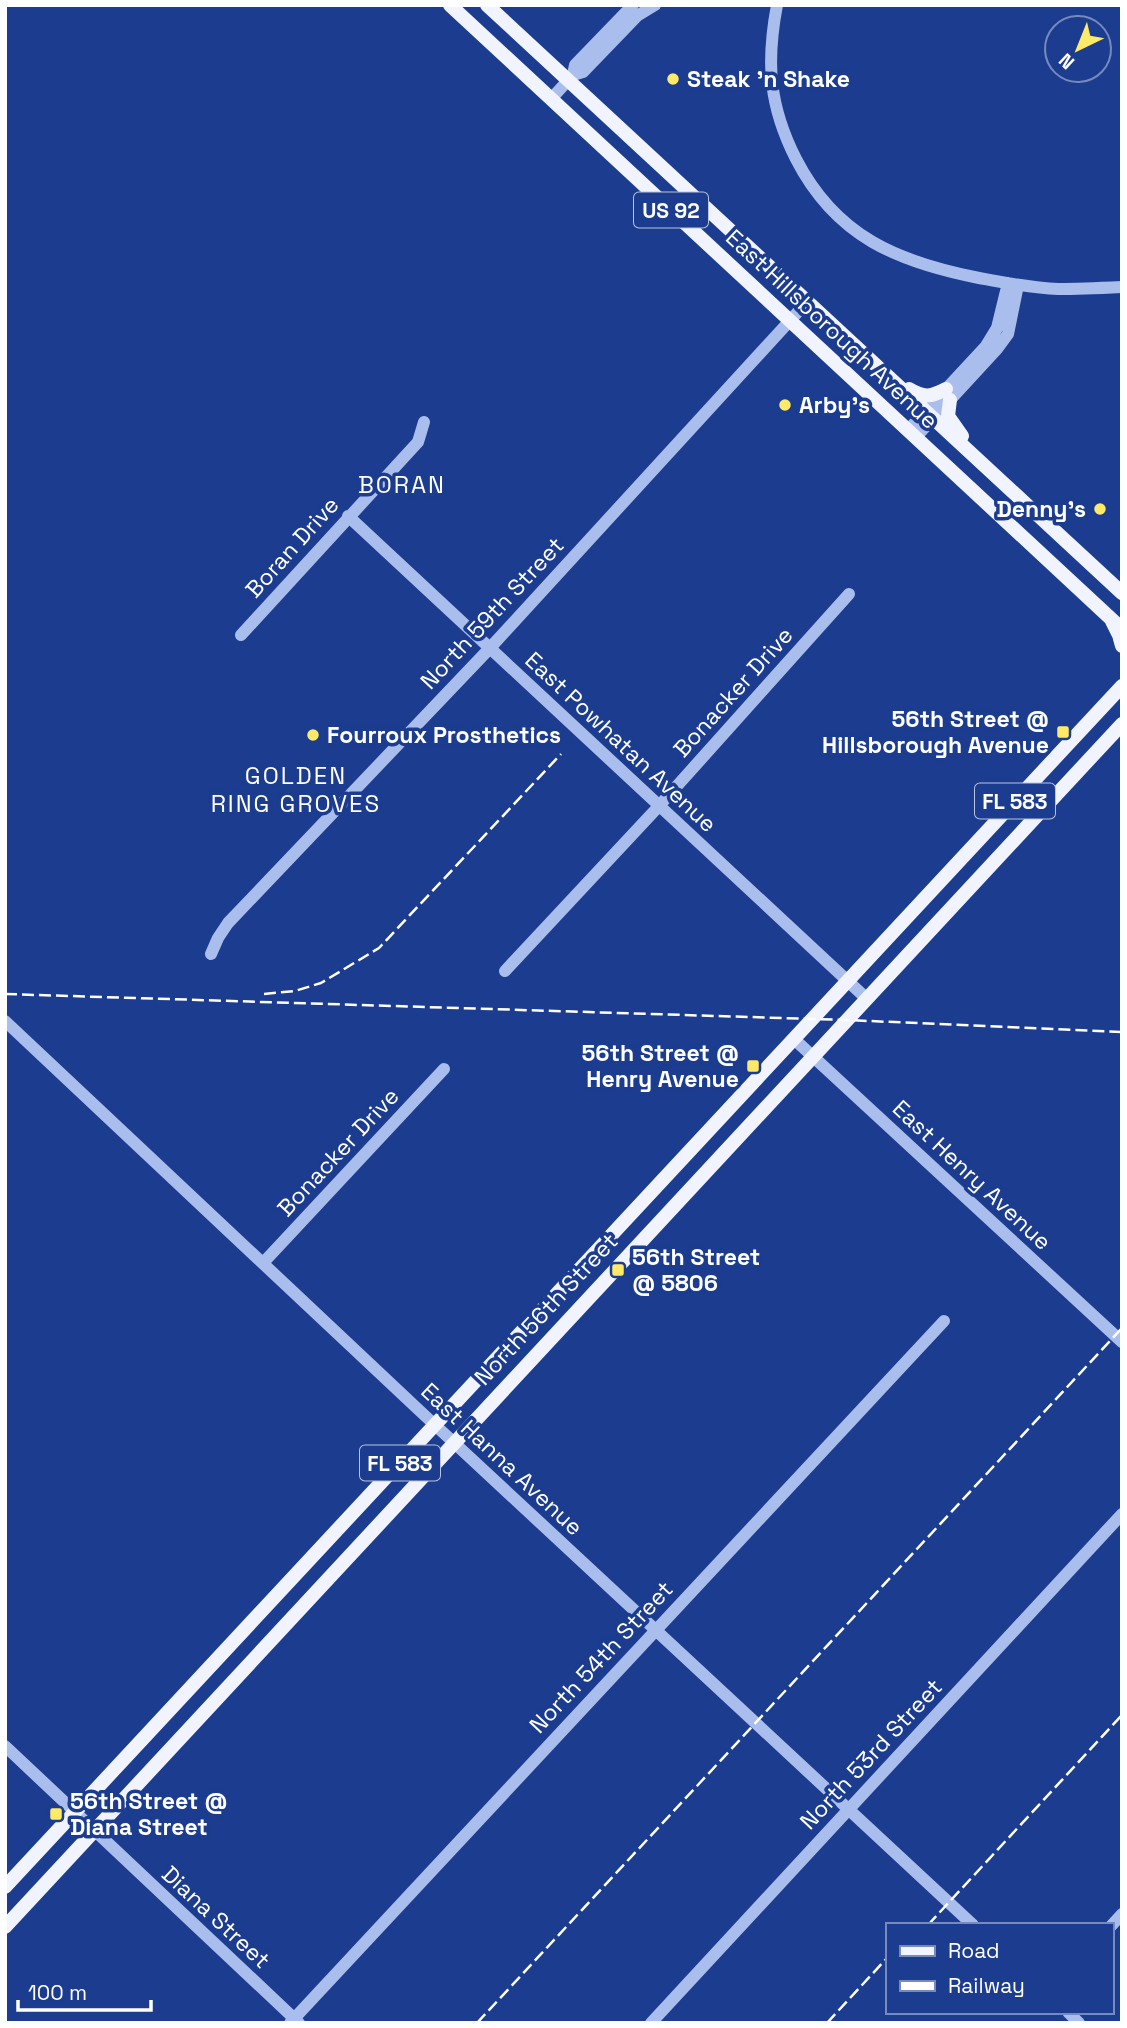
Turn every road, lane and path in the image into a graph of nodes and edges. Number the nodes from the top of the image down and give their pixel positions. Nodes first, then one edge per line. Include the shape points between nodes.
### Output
1 (450, 5) edge
2 (487, 5) edge
3 (633, 5) edge
4 (655, 5) edge
5 (777, 5) edge
6 (571, 78) junction
7 (551, 99) junction
8 (1013, 284) junction
9 (1122, 288) edge
10 (807, 302) junction
11 (790, 321) junction
12 (885, 374) junction
13 (948, 395) junction
14 (929, 415) junction
15 (424, 422) dead end
16 (912, 434) junction
17 (984, 465) junction
18 (348, 516) junction
19 (1122, 593) edge
20 (849, 594) dead end
21 (1109, 617) junction
22 (1122, 629) edge
23 (241, 635) dead end
24 (1122, 646) edge
25 (490, 648) junction
26 (1122, 673) edge
27 (1117, 690) edge
28 (1122, 724) edge
29 (659, 806) junction
30 (211, 954) dead end
31 (505, 971) dead end
32 (848, 982) junction
33 (866, 998) junction
34 (5, 1021) edge
35 (794, 1039) junction
36 (813, 1056) junction
37 (444, 1069) dead end
38 (614, 1233) junction
39 (633, 1250) junction
40 (263, 1263) junction
41 (944, 1321) dead end
42 (1122, 1342) edge
43 (435, 1425) junction
44 (454, 1443) junction
45 (1122, 1514) edge
46 (298, 1572) junction
47 (317, 1590) junction
48 (655, 1630) junction
49 (5, 1746) edge
50 (849, 1810) junction
51 (75, 1813) junction
52 (94, 1831) junction
53 (5, 1887) edge
54 (971, 1923) edge
55 (5, 1927) edge
56 (294, 2021) edge
57 (651, 2023) edge

1 - 7 main road, East Hillsborough Avenue / US 92
2 - 6 main road, East Hillsborough Avenue / US 92
3 - 6 street via 575,65
4 - 6 street via 637,16 583,72
5 - 8 street via 770,69 774,99 789,145 828,208 865,237 906,259
6 - 7 street
6 - 10 main road, East Hillsborough Avenue / US 92
7 - 11 main road, East Hillsborough Avenue / US 92
8 - 9 street
8 - 13 street via 1008,334
10 - 11 street, North 59th Street
10 - 12 main road, East Hillsborough Avenue / US 92
11 - 16 main road, East Hillsborough Avenue / US 92
11 - 25 street, North 59th Street
12 - 13 main road via 921,396
12 - 14 main road, East Hillsborough Avenue / US 92
13 - 14 street
13 - 17 main road via 952,425
14 - 16 street
14 - 17 main road, East Hillsborough Avenue / US 92
15 - 18 street, Boran Drive via 418,442
16 - 21 main road, East Hillsborough Avenue / US 92
17 - 19 main road, East Hillsborough Avenue / US 92
18 - 23 street, Boran Drive
18 - 25 street, East Powhatan Avenue
20 - 29 street, Bonacker Drive
21 - 22 main road, East Hillsborough Avenue / US 92
21 - 24 main road
25 - 29 street, East Powhatan Avenue
25 - 30 street, North 59th Street via 228,923
26 - 27 main road
27 - 32 main road, North 56th Street / FL 583
28 - 33 main road, North 56th Street / FL 583
29 - 31 street, Bonacker Drive
29 - 32 street, East Powhatan Avenue
32 - 33 street, East Powhatan Avenue
32 - 35 main road, North 56th Street / FL 583
33 - 36 main road, North 56th Street / FL 583
34 - 40 street, East Hanna Avenue
35 - 36 street, East Henry Avenue
35 - 38 main road, North 56th Street / FL 583
36 - 39 main road, North 56th Street / FL 583
36 - 42 street, East Henry Avenue
37 - 40 street, Bonacker Drive
38 - 39 main road
38 - 43 main road, North 56th Street / FL 583
39 - 44 main road, North 56th Street / FL 583
40 - 43 street, East Hanna Avenue
41 - 48 street, North 54th Street
43 - 44 street, East Hanna Avenue
43 - 46 main road, North 56th Street / FL 583
44 - 47 main road, North 56th Street / FL 583
44 - 48 street, East Hanna Avenue
45 - 50 street, North 53rd Street
46 - 47 main road
46 - 51 main road, North 56th Street / FL 583
47 - 52 main road, North 56th Street / FL 583
48 - 50 street, East Hanna Avenue
48 - 56 street, North 54th Street
49 - 51 street, Diana Street
50 - 54 street, East Hanna Avenue
50 - 57 street, North 53rd Street
51 - 52 street, Diana Street
51 - 53 main road, North 56th Street / FL 583
52 - 55 main road, North 56th Street / FL 583
52 - 56 street, Diana Street

